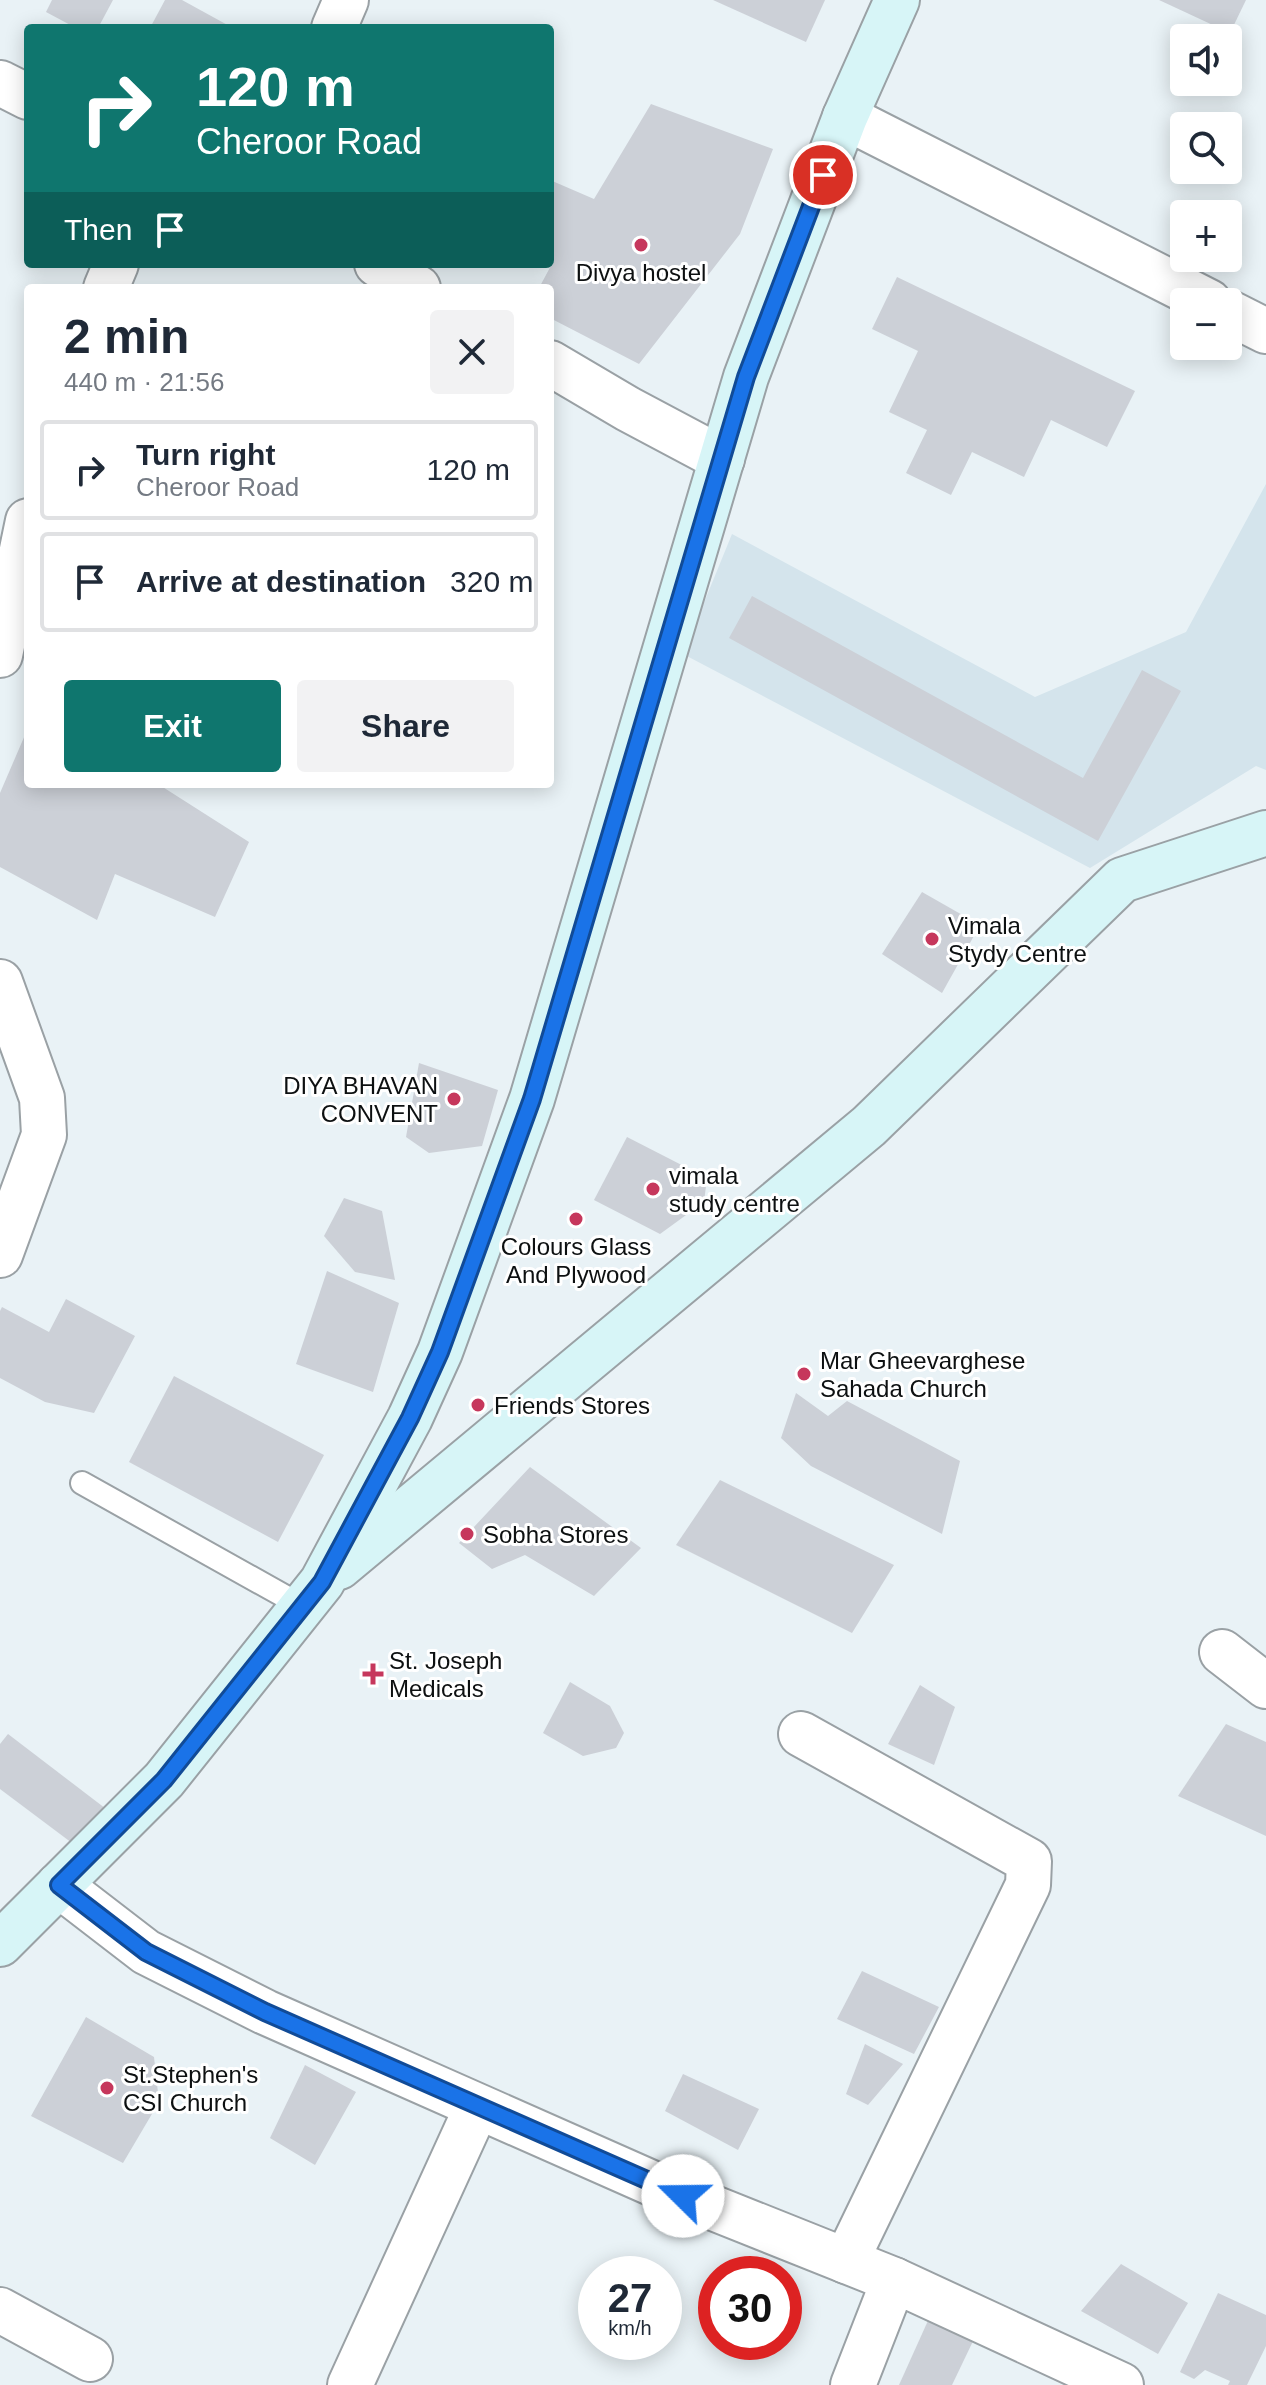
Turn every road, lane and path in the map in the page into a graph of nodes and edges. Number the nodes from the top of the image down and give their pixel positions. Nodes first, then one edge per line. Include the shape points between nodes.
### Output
1 (346, 0) edge
2 (897, 0) edge
3 (336, 24) edge
4 (0, 83) edge
5 (24, 95) edge
6 (845, 117) junction
7 (384, 268) edge
8 (411, 284) edge
9 (1181, 288) edge
10 (1242, 319) edge
11 (1266, 331) edge
12 (554, 365) edge
13 (722, 459) junction
14 (24, 540) edge
15 (0, 655) edge
16 (1266, 833) edge
17 (0, 982) edge
18 (0, 1255) edge
19 (82, 1483) dead end
20 (312, 1594) junction
21 (1222, 1652) dead end
22 (1266, 1686) edge
23 (801, 1734) dead end
24 (59, 1885) junction
25 (0, 1944) edge
26 (477, 2107) junction
27 (846, 2261) junction
28 (894, 2280) junction
29 (0, 2310) edge
30 (90, 2359) dead end
31 (350, 2385) edge
32 (853, 2385) edge
33 (1121, 2385) edge

1 - 3 street
2 - 6 main road
4 - 5 street
6 - 9 street
6 - 13 main road via 746,377
7 - 8 street
10 - 11 street
12 - 13 street
13 - 20 main road via 532,1099 434,1365
14 - 15 street
16 - 20 main road via 1122,880 869,1126
17 - 18 street via 42,1098 44,1135
19 - 20 lane
20 - 24 main road via 164,1780
21 - 22 street
23 - 27 street via 1029,1861 1028,1885
24 - 25 main road
24 - 26 street via 146,1952
26 - 27 street
26 - 31 street
27 - 28 street
28 - 32 street
28 - 33 street
29 - 30 street

